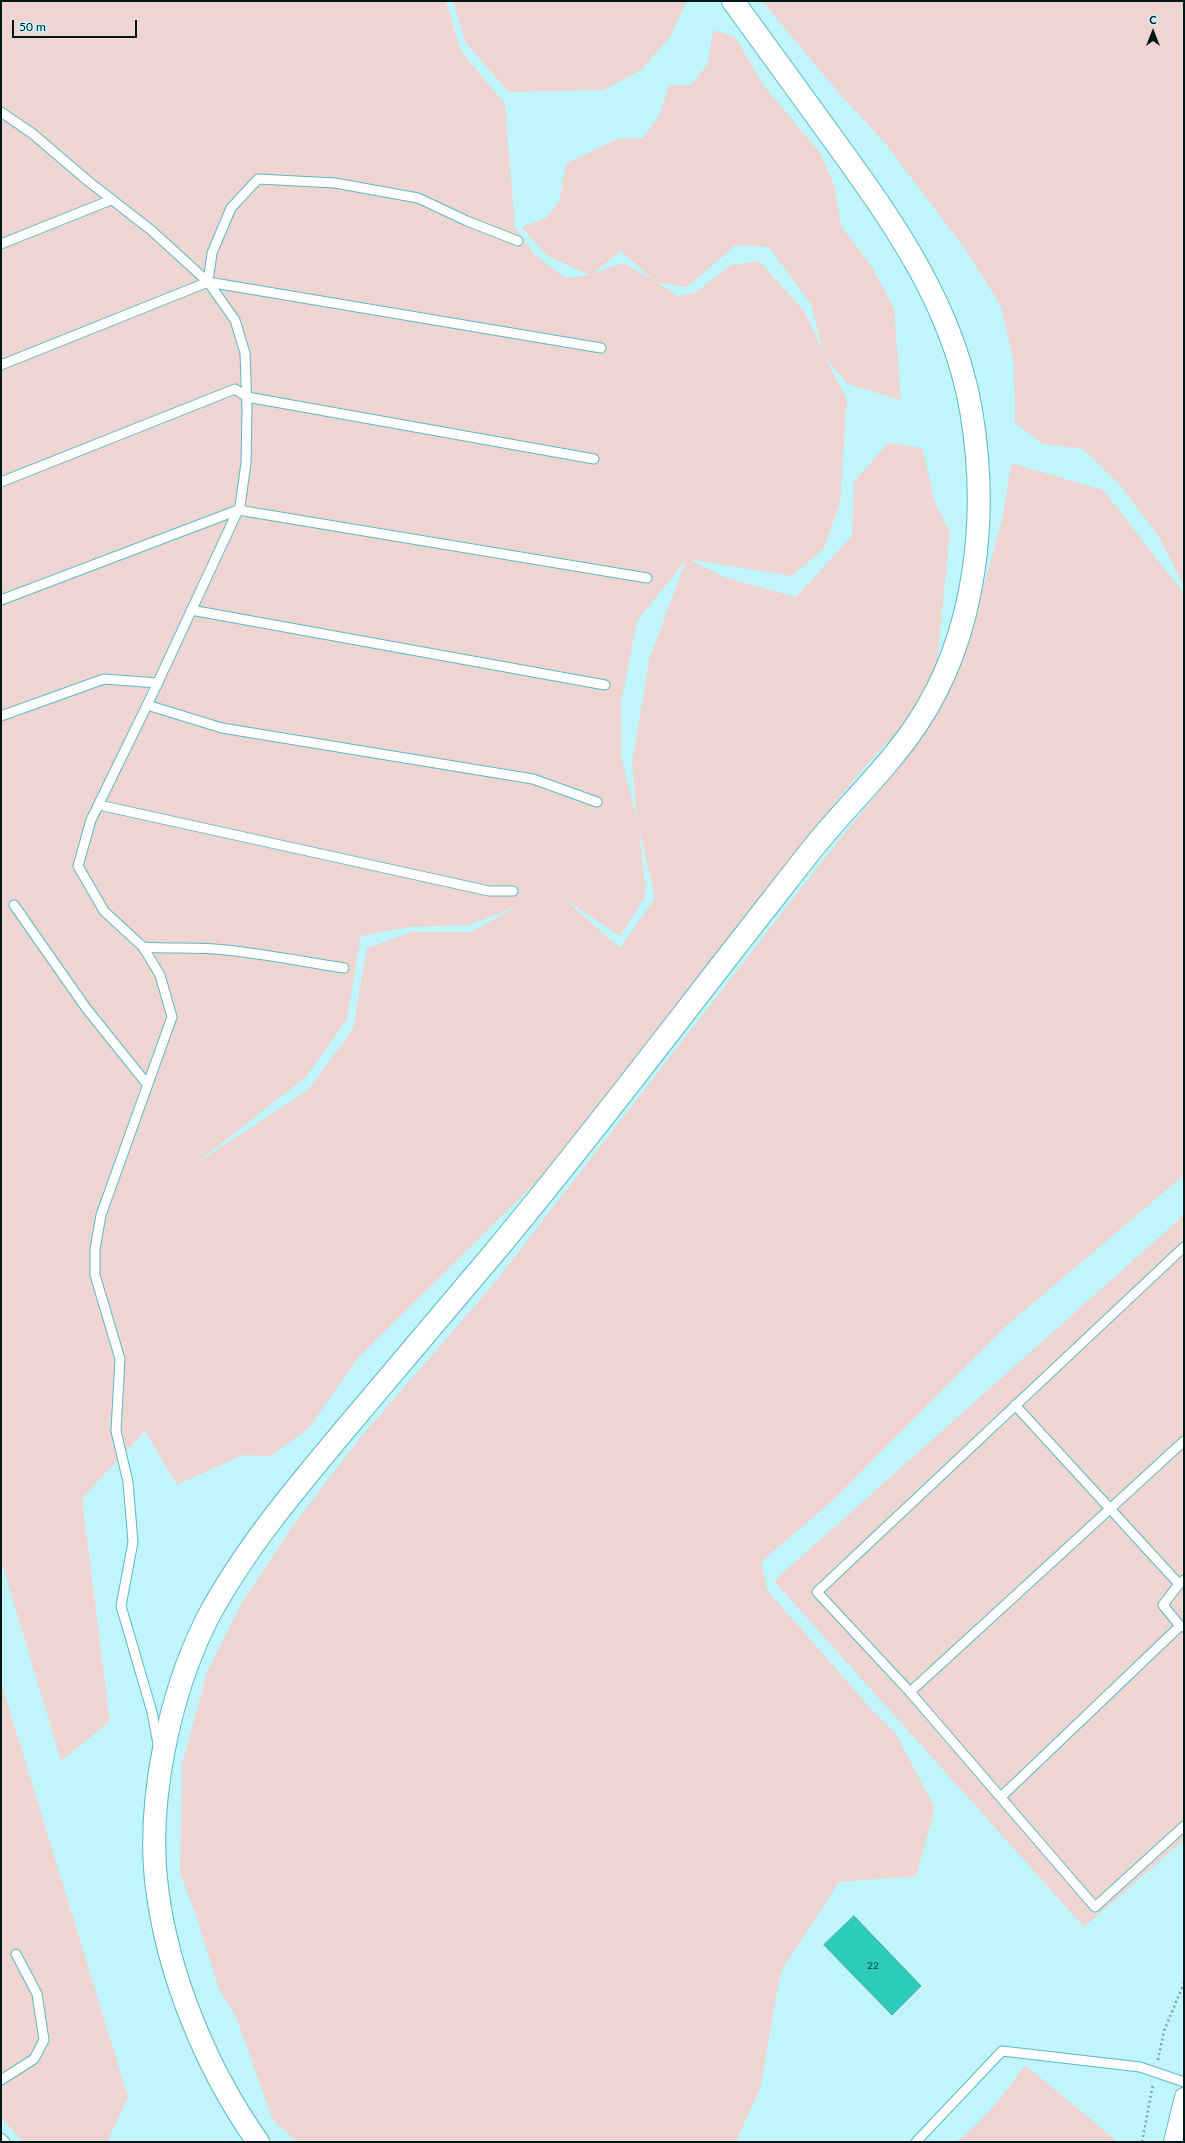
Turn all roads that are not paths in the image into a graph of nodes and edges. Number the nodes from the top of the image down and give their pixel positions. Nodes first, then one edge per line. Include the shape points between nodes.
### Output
1 (733, 1) edge
2 (3, 116) edge
3 (111, 200) junction
4 (518, 241) dead end
5 (1, 244) edge
6 (208, 282) junction
7 (600, 348) dead end
8 (1, 364) edge
9 (247, 397) junction
10 (594, 459) dead end
11 (1, 482) edge
12 (238, 510) junction
13 (647, 578) dead end
14 (1, 600) edge
15 (191, 610) junction
16 (158, 684) junction
17 (605, 685) dead end
18 (147, 705) junction
19 (1, 716) edge
20 (597, 802) dead end
21 (98, 805) junction
22 (512, 891) dead end
23 (14, 905) dead end
24 (143, 947) junction
25 (344, 968) dead end
26 (147, 1084) junction
27 (1184, 1247) edge
28 (1014, 1405) junction
29 (1184, 1441) edge
30 (1109, 1509) junction
31 (1181, 1582) edge
32 (1182, 1627) edge
33 (910, 1692) junction
34 (162, 1761) junction
35 (1002, 1796) junction
36 (1184, 1826) edge
37 (16, 1954) dead end
38 (1, 2080) edge
39 (1184, 2082) edge
40 (1184, 2097) edge
41 (1, 2138) edge
42 (5, 2142) edge
43 (258, 2142) edge
44 (916, 2142) edge
45 (1173, 2142) edge

1 - 34 main road via 891,219 922,271 952,341 970,405 978,477 978,522 974,565 954,655 916,726 892,758 824,835 560,1174 303,1480 247,1555 207,1620 182,1681
2 - 3 lane via 33,134
3 - 5 lane
3 - 6 lane via 151,230
4 - 6 lane via 418,198 336,183 258,179 231,208 212,253
6 - 7 lane
6 - 8 lane
6 - 9 lane via 235,320 245,353
9 - 10 lane
9 - 11 lane via 235,389
9 - 12 lane via 246,463
12 - 13 lane
12 - 14 lane
12 - 15 lane
15 - 16 lane
15 - 17 lane
16 - 18 lane
16 - 19 lane via 104,679
18 - 20 lane via 222,728 533,779
18 - 21 lane
21 - 22 lane via 489,891
21 - 24 lane via 78,866 104,911
23 - 26 lane via 86,1008
24 - 25 lane via 226,950
24 - 26 lane via 160,975 172,1017
26 - 34 lane via 101,1215 94,1249 96,1274 120,1359 116,1431 128,1482 134,1542 121,1606 152,1712
27 - 28 lane
28 - 30 lane
28 - 33 lane via 816,1592
29 - 30 lane
30 - 31 lane
30 - 33 lane
31 - 32 lane via 1163,1605
32 - 35 lane
33 - 35 lane
34 - 43 main road via 158,1791 156,1886 169,1948 200,2040 218,2077
35 - 36 lane via 1094,1907
37 - 38 lane via 37,1994 44,2040 34,2059
39 - 44 lane via 1140,2067 1002,2051
40 - 45 street
41 - 42 lane

